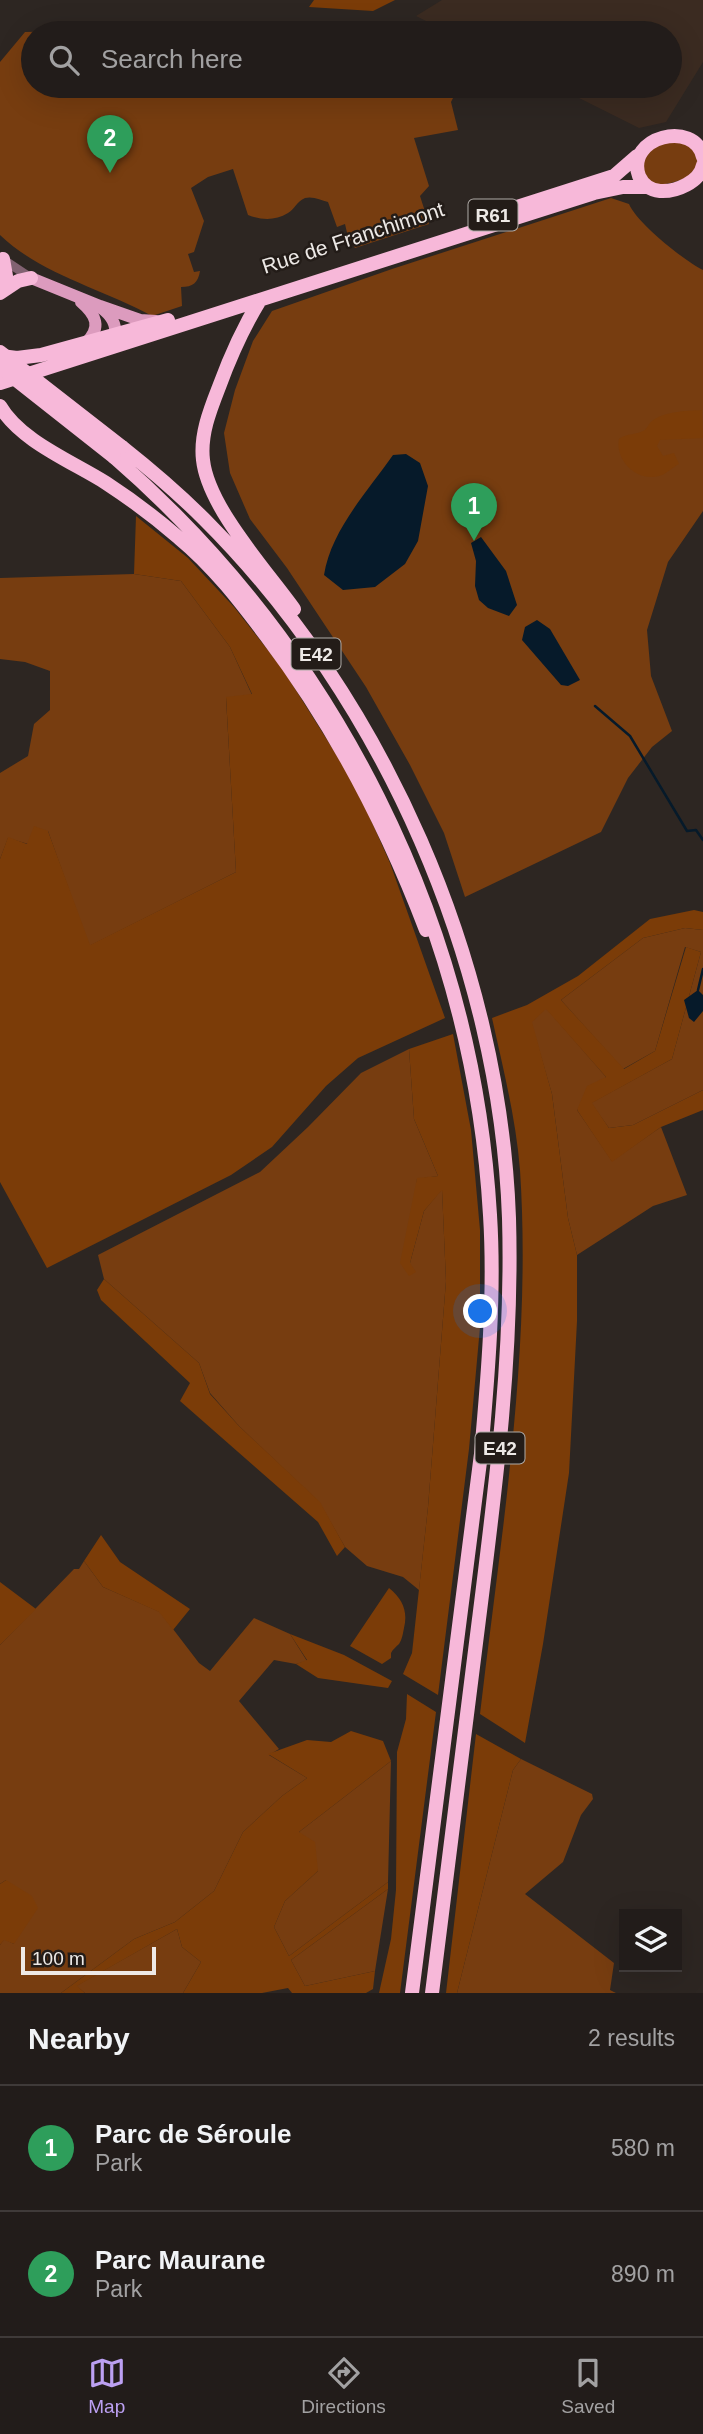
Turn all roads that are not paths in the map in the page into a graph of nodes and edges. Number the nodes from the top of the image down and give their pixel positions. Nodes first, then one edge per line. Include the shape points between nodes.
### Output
1 (701, 149) edge
2 (637, 156) junction
3 (701, 174) edge
4 (646, 187) junction
5 (2, 258) edge
6 (31, 278) junction
7 (0, 293) edge
8 (76, 297) junction
9 (260, 300) junction
10 (100, 306) junction
11 (223, 307) junction
12 (163, 322) junction
13 (116, 334) junction
14 (86, 343) junction
15 (103, 351) junction
16 (232, 352) junction
17 (0, 354) edge
18 (41, 355) junction
19 (0, 368) edge
20 (2, 383) edge
21 (2, 410) edge
22 (118, 452) junction
23 (447, 907) junction
24 (460, 1014) junction
25 (412, 1993) edge
26 (432, 1993) edge

1 - 2 highway, R61 via 684,136 675,136 651,143
2 - 4 highway via 638,174
2 - 11 highway, Rue de Franchimont / R61 via 614,176
3 - 4 highway, R61 via 670,190
4 - 9 highway, Rue de Franchimont / R61 via 604,190
5 - 6 street
5 - 7 highway via 6,276
6 - 7 highway
6 - 8 main road
8 - 10 main road
8 - 14 main road via 96,320 95,332
9 - 11 highway, Rue de Franchimont / R61
9 - 16 highway
10 - 12 main road via 140,320
10 - 13 main road via 113,319
11 - 12 highway, Rue de Franchimont / R61
11 - 15 highway, Rue de Franchimont / R61
11 - 16 highway via 235,325
12 - 13 highway, Rue de Franchimont / R61
13 - 14 highway, R61
13 - 15 main road
14 - 18 highway, R61
15 - 20 highway, R61
16 - 23 highway via 204,439 209,483 225,514 342,677 391,760 436,859
17 - 18 highway, R61 via 17,358
17 - 22 highway, E42, bridge
18 - 20 highway via 27,366 11,370
19 - 22 highway, E42, bridge
20 - 21 highway
21 - 24 highway via 18,429 156,519 216,574 253,619 315,704 364,789
22 - 23 highway, E42 via 162,479 280,605 355,714 391,778
22 - 24 highway, E42 via 230,575 328,706 379,796 416,879
23 - 26 highway, E42 via 470,978 496,1097 509,1213 510,1295 499,1456
24 - 25 highway, E42 via 480,1114 491,1216 489,1361

